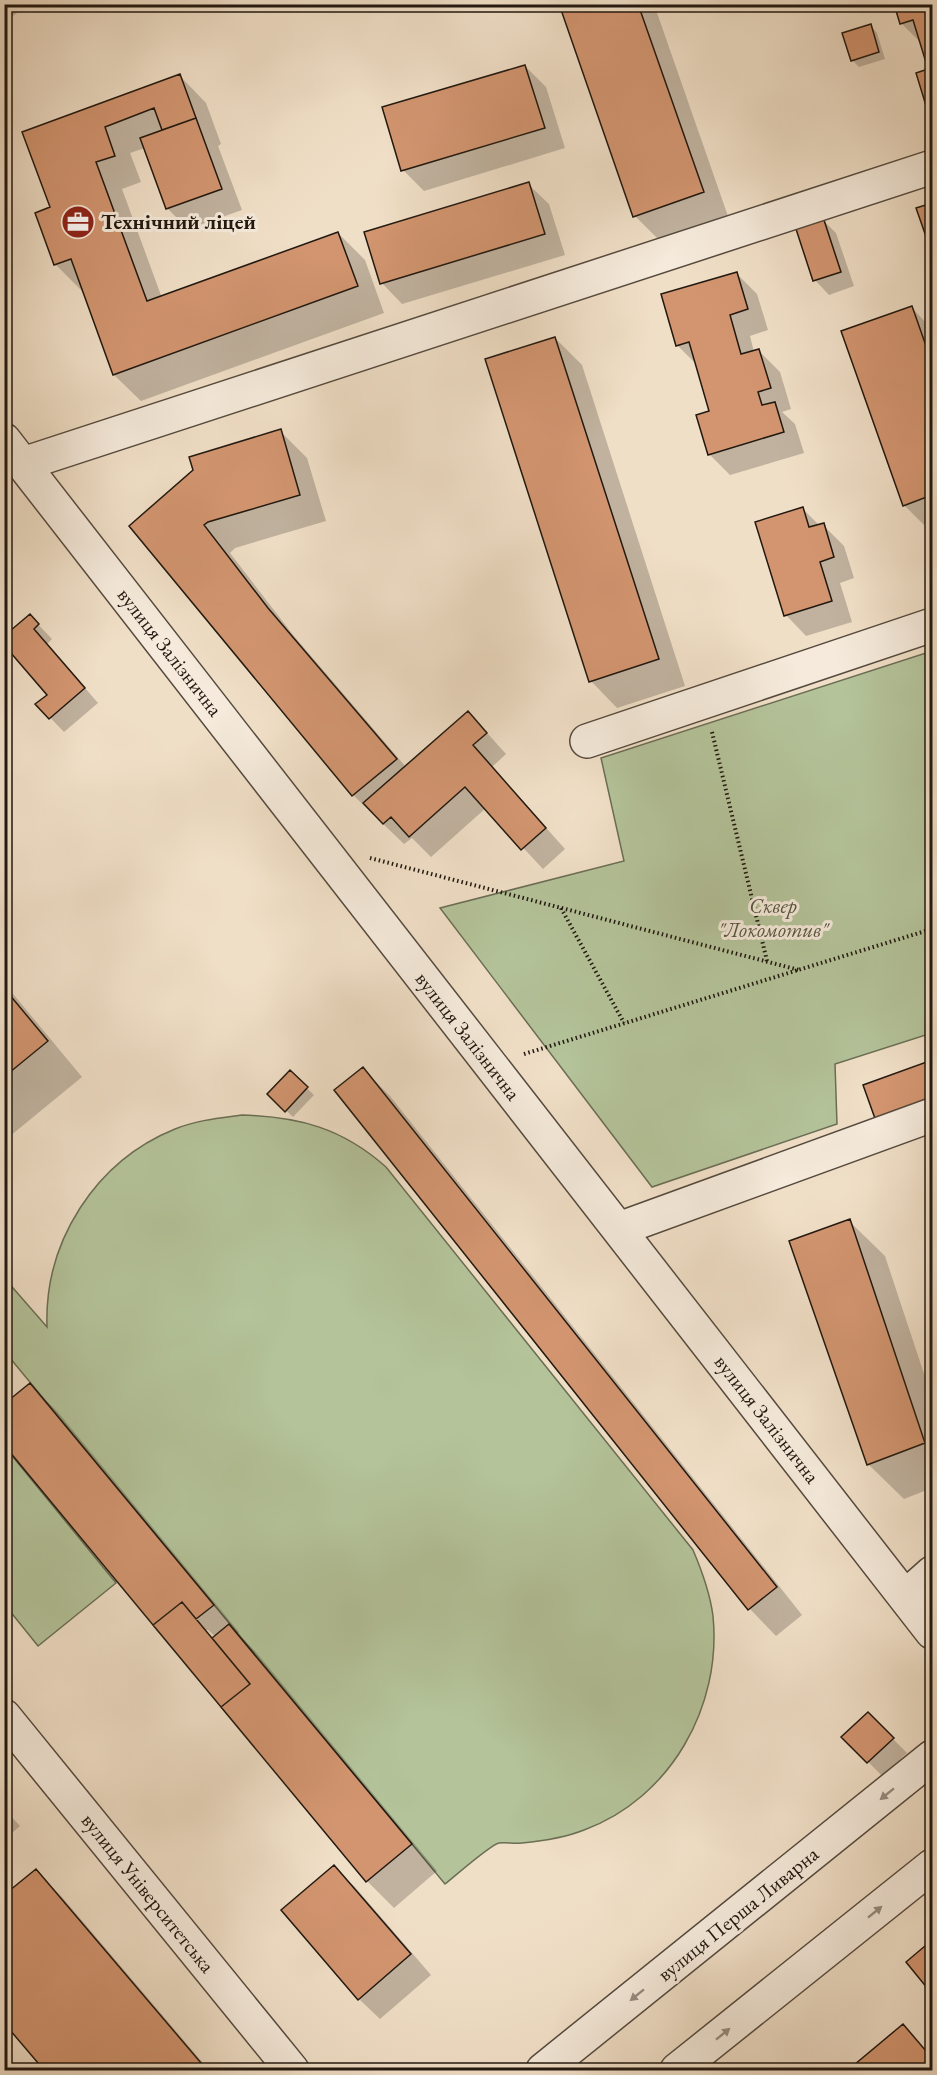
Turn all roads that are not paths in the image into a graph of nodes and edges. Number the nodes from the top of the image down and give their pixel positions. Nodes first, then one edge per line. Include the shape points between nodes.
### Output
1 (933, 167) edge
2 (14, 452) edge
3 (933, 625) edge
4 (588, 741) dead end
5 (933, 1115) edge
6 (619, 1229) junction
7 (933, 1573) edge
8 (905, 1597) junction
9 (933, 1632) edge
10 (4, 1716) edge
11 (933, 1757) edge
12 (933, 1866) edge
13 (292, 2070) edge
14 (543, 2070) edge
15 (678, 2070) edge

1 - 2 street
2 - 6 street, вулиця Залізнична
3 - 4 street
5 - 6 street
6 - 8 street, вулиця Залізнична
7 - 8 street
8 - 9 street, вулиця Залізнична
10 - 13 street, вулиця Університетська
11 -> 14 street, вулиця Перша Ливарна
15 -> 12 street

